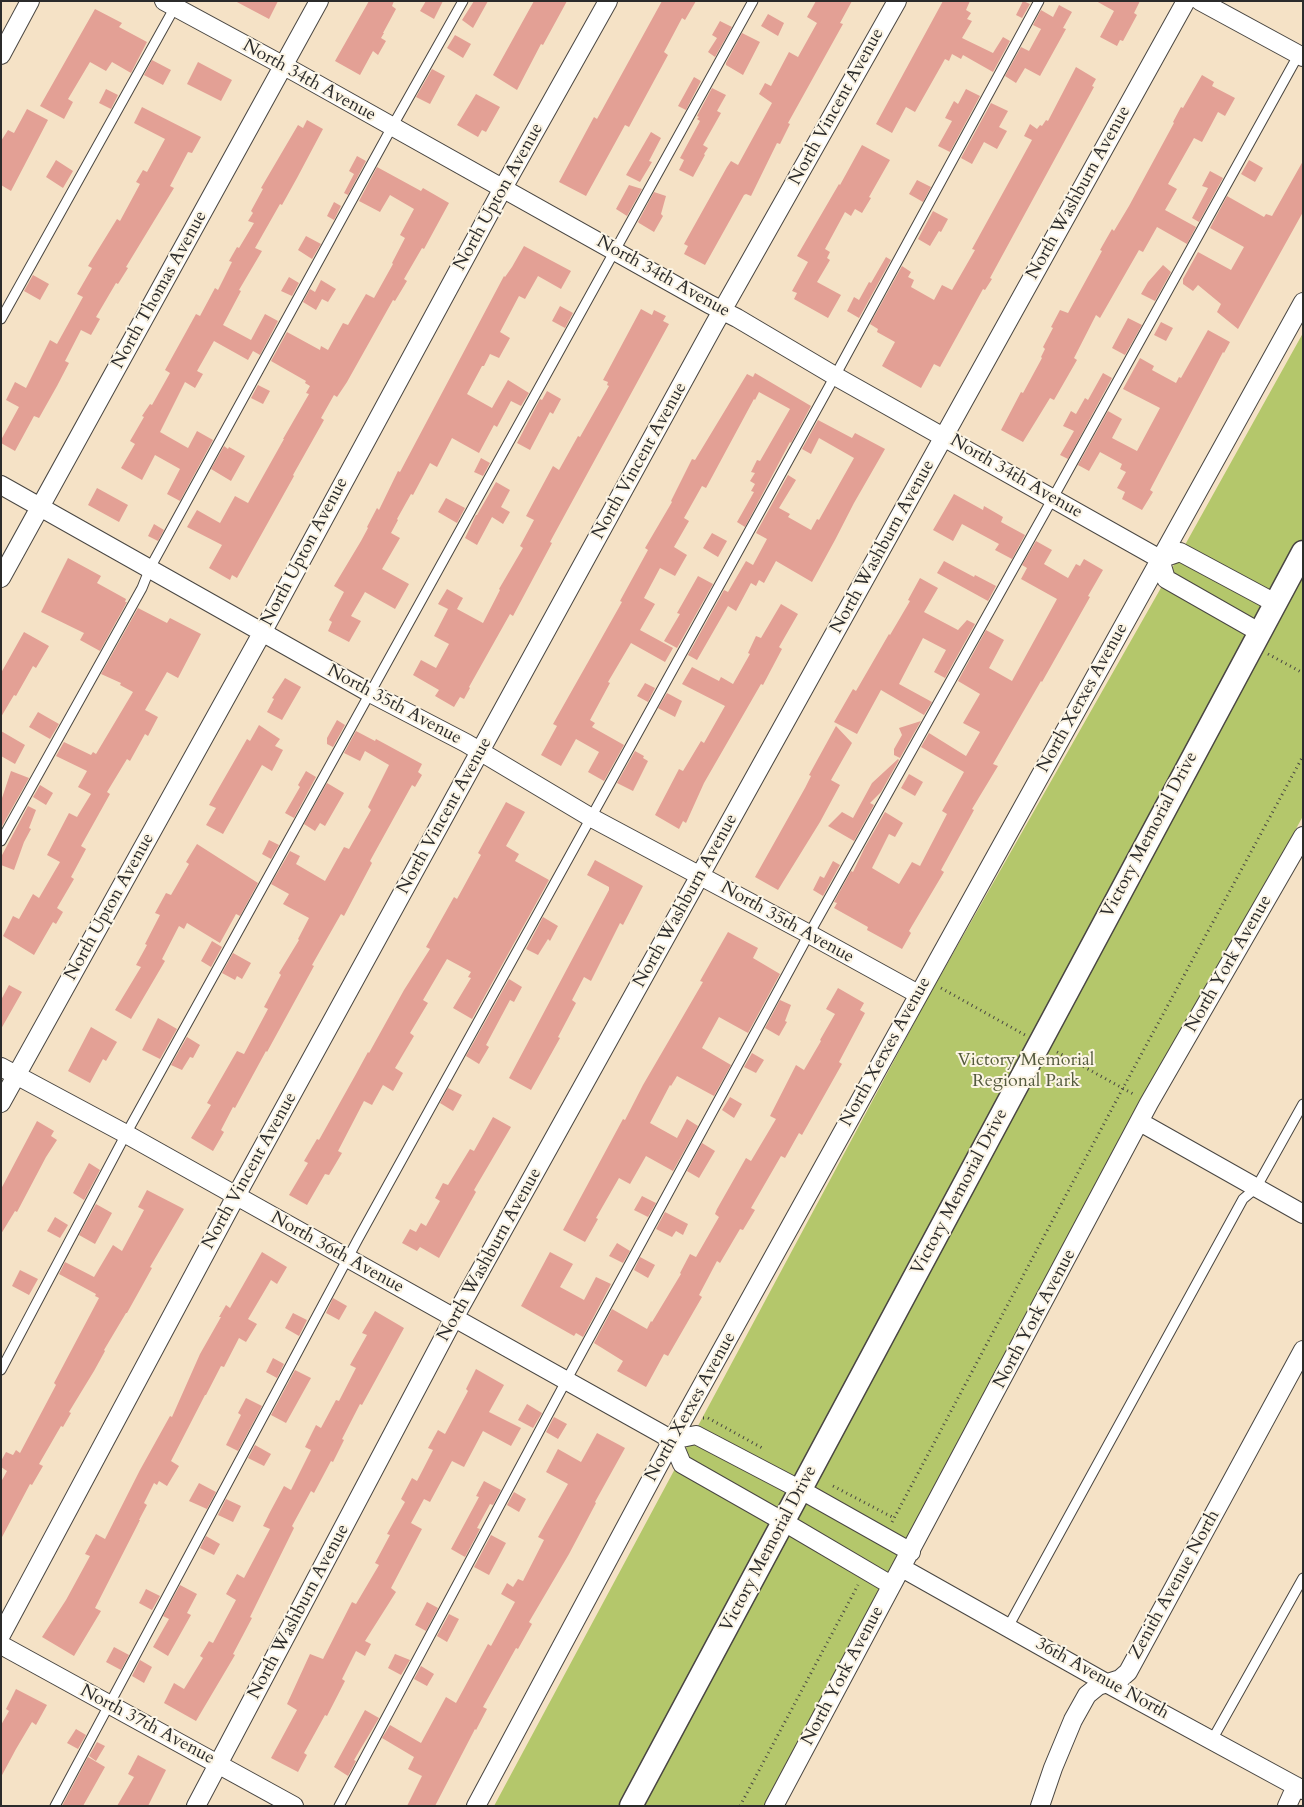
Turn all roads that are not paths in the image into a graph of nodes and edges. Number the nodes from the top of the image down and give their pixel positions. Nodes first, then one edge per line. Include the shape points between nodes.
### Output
1 (30, 1) edge
2 (319, 1) edge
3 (463, 1) edge
4 (608, 1) edge
5 (753, 1) edge
6 (897, 1) edge
7 (1039, 1) edge
8 (1186, 1) edge
9 (1200, 1) edge
10 (172, 3) edge
11 (1301, 53) edge
12 (1, 54) edge
13 (282, 66) junction
14 (392, 127) junction
15 (503, 188) junction
16 (615, 250) junction
17 (1303, 302) edge
18 (722, 311) junction
19 (1, 319) edge
20 (835, 376) junction
21 (944, 436) junction
22 (1, 485) edge
23 (1053, 499) junction
24 (40, 508) junction
25 (1303, 552) edge
26 (1160, 559) junction
27 (150, 568) junction
28 (1, 578) edge
29 (1275, 603) junction
30 (262, 632) junction
31 (1260, 641) junction
32 (370, 694) junction
33 (480, 751) junction
34 (590, 817) junction
35 (1303, 836) edge
36 (1, 841) edge
37 (700, 876) junction
38 (809, 934) junction
39 (918, 994) junction
40 (9, 1071) edge
41 (1, 1103) edge
42 (1303, 1104) edge
43 (1140, 1122) junction
44 (126, 1134) junction
45 (1256, 1188) junction
46 (236, 1196) junction
47 (1303, 1214) edge
48 (348, 1258) junction
49 (454, 1318) junction
50 (1303, 1350) edge
51 (1, 1370) edge
52 (566, 1381) junction
53 (672, 1440) junction
54 (801, 1490) junction
55 (784, 1522) junction
56 (910, 1552) junction
57 (902, 1568) junction
58 (1303, 1578) edge
59 (891, 1585) junction
60 (1008, 1627) junction
61 (1, 1635) edge
62 (1, 1646) edge
63 (1108, 1684) junction
64 (109, 1706) junction
65 (1212, 1740) junction
66 (218, 1763) junction
67 (1299, 1788) edge
68 (55, 1806) edge
69 (196, 1806) edge
70 (294, 1806) edge
71 (339, 1806) edge
72 (476, 1806) edge
73 (632, 1806) edge
74 (774, 1806) edge
75 (1040, 1806) edge
76 (1287, 1806) edge

1 - 12 street
2 - 13 street, North Thomas Avenue
3 - 14 lane
4 - 15 street, North Upton Avenue
5 - 16 lane
6 - 18 street, North Vincent Avenue
7 - 20 lane
8 - 21 street, North Washburn Avenue
9 - 11 street
10 - 13 street, North 34th Avenue
10 - 19 lane
11 - 23 lane
13 - 14 street, North 34th Avenue
13 - 24 street, North Thomas Avenue
14 - 15 street, North 34th Avenue
14 - 27 lane
15 - 16 street, North 34th Avenue
15 - 30 street, North Upton Avenue
16 - 18 street, North 34th Avenue
16 - 32 lane
17 - 26 street, North Xerxes Avenue
18 - 20 street, North 34th Avenue
18 - 33 street, North Vincent Avenue
20 - 21 street, North 34th Avenue
20 - 34 lane
21 - 23 street, North 34th Avenue
21 - 37 street, North Washburn Avenue
22 - 24 street, North 35th Avenue
23 - 26 street, North 34th Avenue
23 - 38 lane
24 - 27 street, North 35th Avenue
24 - 28 street, North Thomas Avenue
25 - 29 street, Victory Memorial Drive
26 - 29 street via 1180,552
26 - 31 street via 1166,580
26 - 39 street, North Xerxes Avenue
27 - 30 street, North 35th Avenue
27 - 36 lane via 142,588
29 - 31 street, Victory Memorial Drive
30 - 32 street, North 35th Avenue
30 - 40 street, North Upton Avenue
31 - 54 street, Victory Memorial Drive
32 - 33 street, North 35th Avenue
32 - 44 lane
33 - 34 street, North 35th Avenue
33 - 46 street, North Vincent Avenue
34 - 37 street, North 35th Avenue
34 - 48 lane
35 - 43 street, North York Avenue
37 - 38 street, North 35th Avenue
37 - 49 street, North Washburn Avenue
38 - 39 street, North 35th Avenue
38 - 52 lane
39 - 53 street, North Xerxes Avenue
40 - 41 street, North Upton Avenue
40 - 44 street, North 36th Avenue
42 - 45 lane
43 - 45 street
43 - 56 street, North York Avenue
44 - 46 street, North 36th Avenue
44 - 51 lane
45 - 47 street
45 - 60 lane via 1243,1199
46 - 48 street, North 36th Avenue
46 - 61 street, North Vincent Avenue
48 - 49 street, North 36th Avenue
48 - 64 lane
49 - 52 street, North 36th Avenue
49 - 66 street, North Washburn Avenue
50 - 63 street, Zenith Avenue North via 1128,1672
52 - 53 street, North 36th Avenue
52 - 71 lane
53 - 54 street via 696,1435
53 - 55 street via 682,1464
53 - 72 street, North Xerxes Avenue
54 - 55 street, Victory Memorial Drive
54 - 56 street
55 - 59 street
55 - 73 street, Victory Memorial Drive
56 - 57 street, North York Avenue
57 - 59 street, North York Avenue
57 - 60 street, 36th Avenue North
58 - 65 lane
59 - 74 street, North York Avenue
60 - 63 street, 36th Avenue North
62 - 64 street, North 37th Avenue
63 - 65 street, 36th Avenue North
63 - 75 street, Zenith Avenue North via 1098,1686 1087,1695 1073,1720
64 - 66 street, North 37th Avenue
64 - 68 lane
65 - 67 street, 36th Avenue North
66 - 69 street, North Washburn Avenue
66 - 70 street, North 37th Avenue
67 - 76 street

